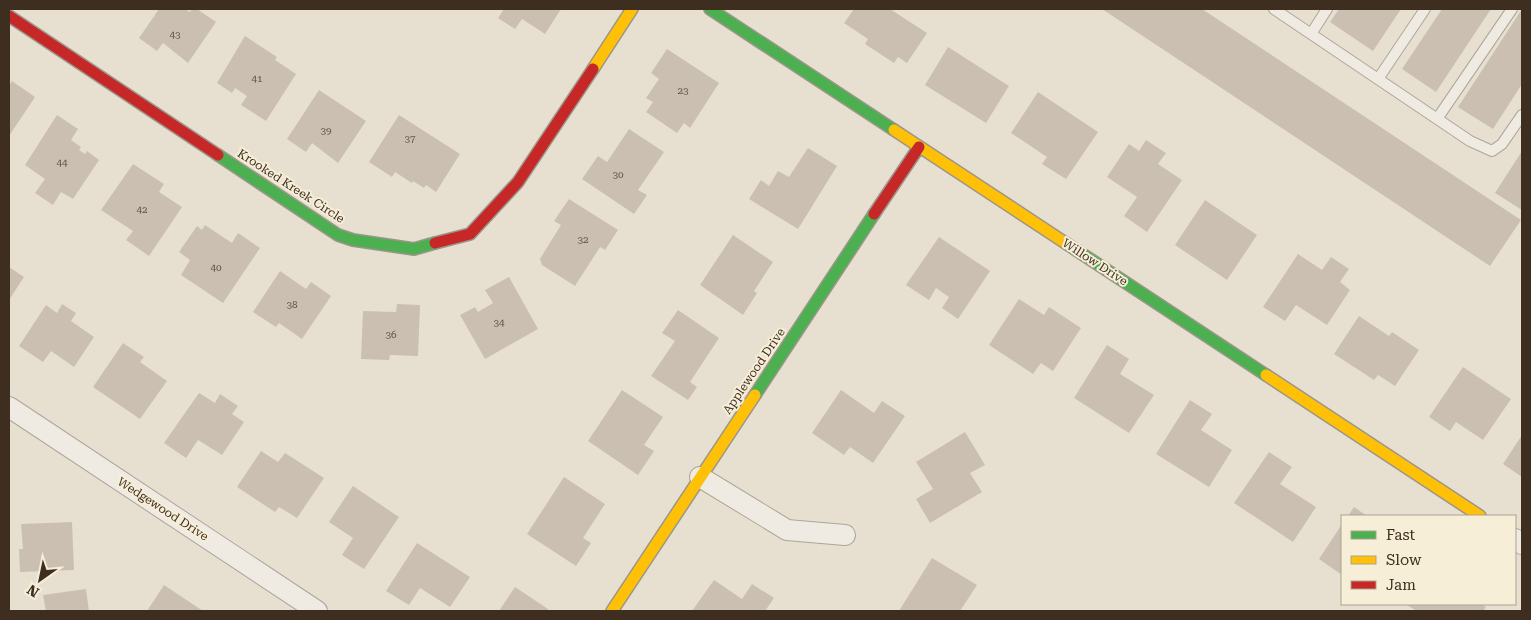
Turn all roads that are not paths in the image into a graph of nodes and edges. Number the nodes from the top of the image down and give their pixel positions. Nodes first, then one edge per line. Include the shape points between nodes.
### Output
1 (632, 9) edge
2 (710, 9) edge
3 (1274, 9) edge
4 (1327, 9) edge
5 (1424, 9) edge
6 (1512, 9) edge
7 (9, 16) edge
8 (1310, 34) junction
9 (1378, 79) junction
10 (1522, 115) edge
11 (1437, 119) junction
12 (919, 147) junction
13 (9, 407) edge
14 (700, 477) junction
15 (1478, 515) edge
16 (845, 534) dead end
17 (317, 611) edge
18 (612, 611) edge

1 - 7 street, Krooked Kreek Circle via 512,188 470,234 414,249 353,240 338,234
2 - 12 street, Willow Drive
3 - 8 lane
4 - 8 lane
5 - 9 lane
6 - 11 lane
8 - 9 lane
9 - 11 lane
10 - 11 lane via 1502,144 1492,150 1470,141
12 - 14 street, Applewood Drive
12 - 15 street, Willow Drive
13 - 17 street, Wedgewood Drive
14 - 16 street via 787,530
14 - 18 street, Applewood Drive

